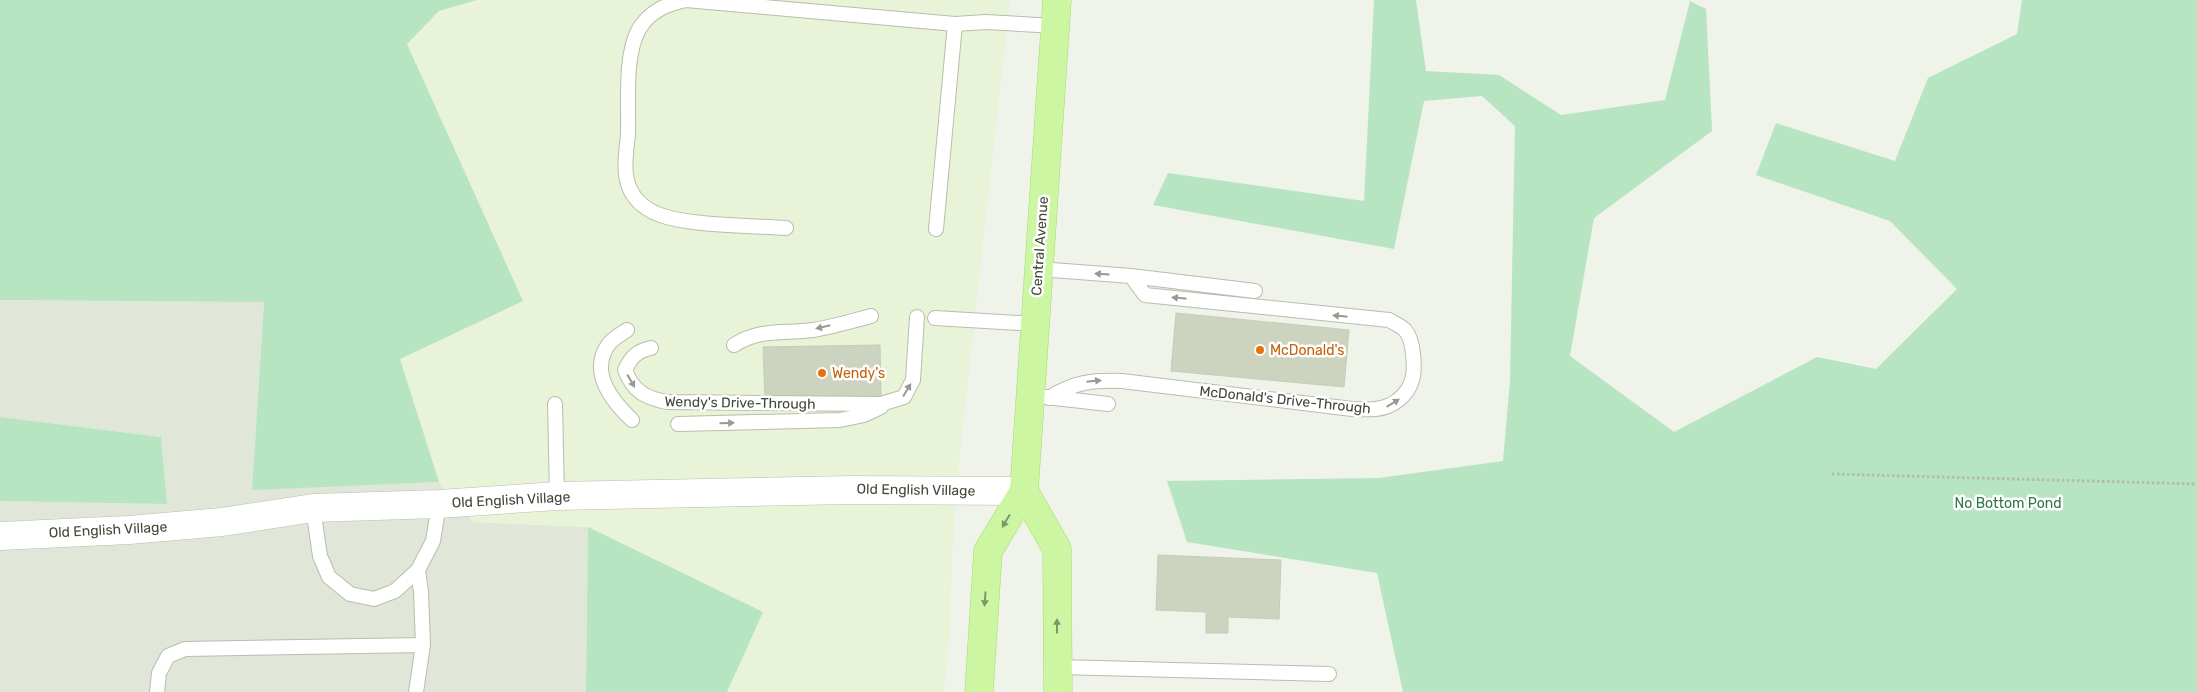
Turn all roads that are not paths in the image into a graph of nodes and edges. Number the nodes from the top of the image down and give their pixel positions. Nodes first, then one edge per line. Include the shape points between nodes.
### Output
1 (1056, 13) edge
2 (955, 24) junction
3 (786, 228) dead end
4 (936, 229) dead end
5 (1038, 268) junction
6 (1131, 276) junction
7 (1255, 291) dead end
8 (871, 316) dead end
9 (917, 317) dead end
10 (935, 318) dead end
11 (1035, 324) junction
12 (627, 330) dead end
13 (734, 345) dead end
14 (651, 348) dead end
15 (1039, 397) junction
16 (893, 402) junction
17 (555, 404) dead end
18 (1108, 404) dead end
19 (632, 420) dead end
20 (678, 424) dead end
21 (1024, 492) junction
22 (557, 496) junction
23 (439, 504) junction
24 (313, 508) junction
25 (0, 536) edge
26 (418, 570) junction
27 (423, 645) junction
28 (1329, 674) dead end
29 (1058, 680) edge
30 (157, 692) edge
31 (416, 692) edge
32 (979, 692) edge

1 - 2 lane
1 - 5 main road, Central Avenue
2 - 3 lane via 686,0 667,4 640,28 630,62 626,175 632,195 647,209 663,217
2 - 4 lane
6 -> 5 lane
5 - 11 main road, Central Avenue
6 - 7 lane
15 -> 6 lane, McDonald's Drive-Through via 1094,380 1122,381 1378,410 1392,405 1412,382 1411,340 1404,330 1389,320 1145,294
8 -> 13 lane via 813,330 759,333
16 -> 9 lane via 904,397 913,380
10 - 11 lane
11 - 15 main road, Central Avenue
12 - 19 lane via 609,343 601,368 603,381 614,403
14 -> 16 lane, Wendy's Drive-Through via 630,358 625,370 630,383 640,394 652,400 846,405
15 - 18 lane
15 - 21 main road, Central Avenue
20 -> 16 lane via 840,420 864,415
17 - 22 lane
21 - 22 street, Old English Village via 850,490
29 -> 21 main road via 1057,549
21 -> 32 main road, Central Avenue via 988,551
22 - 23 street, Old English Village
23 - 24 street, Old English Village
23 - 26 lane via 432,541
24 - 25 street, Old English Village via 222,522
24 - 26 lane via 320,556 329,577 350,594 374,599 395,591
26 - 27 lane
27 - 30 lane via 185,649 168,656 159,673
27 - 31 lane
28 - 29 lane

